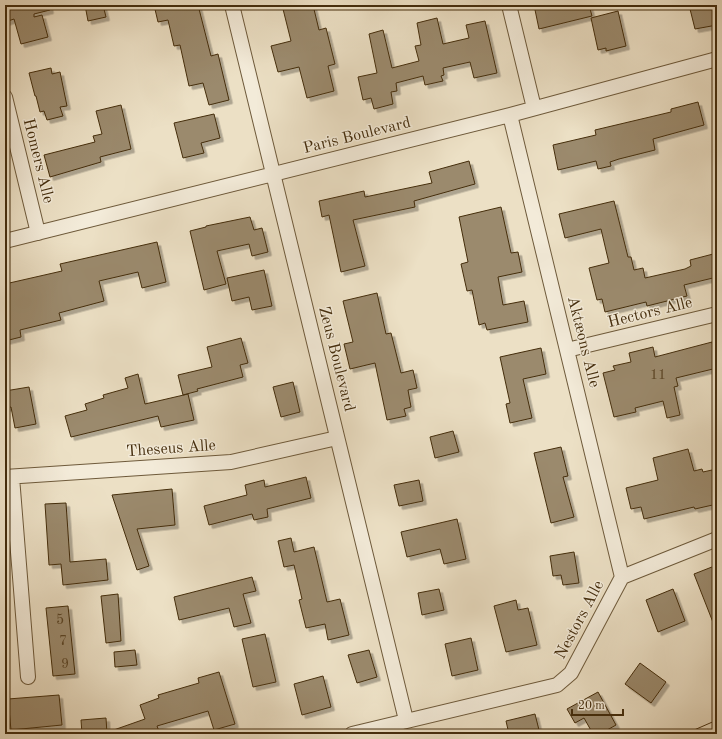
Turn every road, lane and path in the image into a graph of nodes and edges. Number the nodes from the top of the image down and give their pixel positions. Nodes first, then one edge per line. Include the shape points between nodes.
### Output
1 (232, 5) edge
2 (509, 5) edge
3 (717, 59) edge
4 (5, 97) edge
5 (534, 108) junction
6 (510, 115) junction
7 (274, 175) junction
8 (38, 233) junction
9 (5, 241) edge
10 (717, 314) edge
11 (567, 350) junction
12 (337, 438) junction
13 (8, 477) edge
14 (717, 539) edge
15 (622, 577) junction
16 (28, 677) dead end
17 (406, 720) junction
18 (352, 734) edge

1 - 7 street, Zeus Boulevard
2 - 5 street
3 - 5 street, Paris Boulevard
4 - 8 street, Homers Alle
5 - 6 street, Paris Boulevard
6 - 7 street, Paris Boulevard
6 - 11 street, Aktæons Alle
7 - 8 street, Paris Boulevard
7 - 12 street, Zeus Boulevard
8 - 9 street, Paris Boulevard
10 - 11 street, Hectors Alle
11 - 15 street, Aktæons Alle
12 - 13 street, Theseus Alle via 231,462
12 - 17 street, Zeus Boulevard
13 - 16 street
14 - 15 street, Nestors Alle
15 - 17 street, Nestors Alle via 571,673 557,685
17 - 18 street, Nestors Alle

